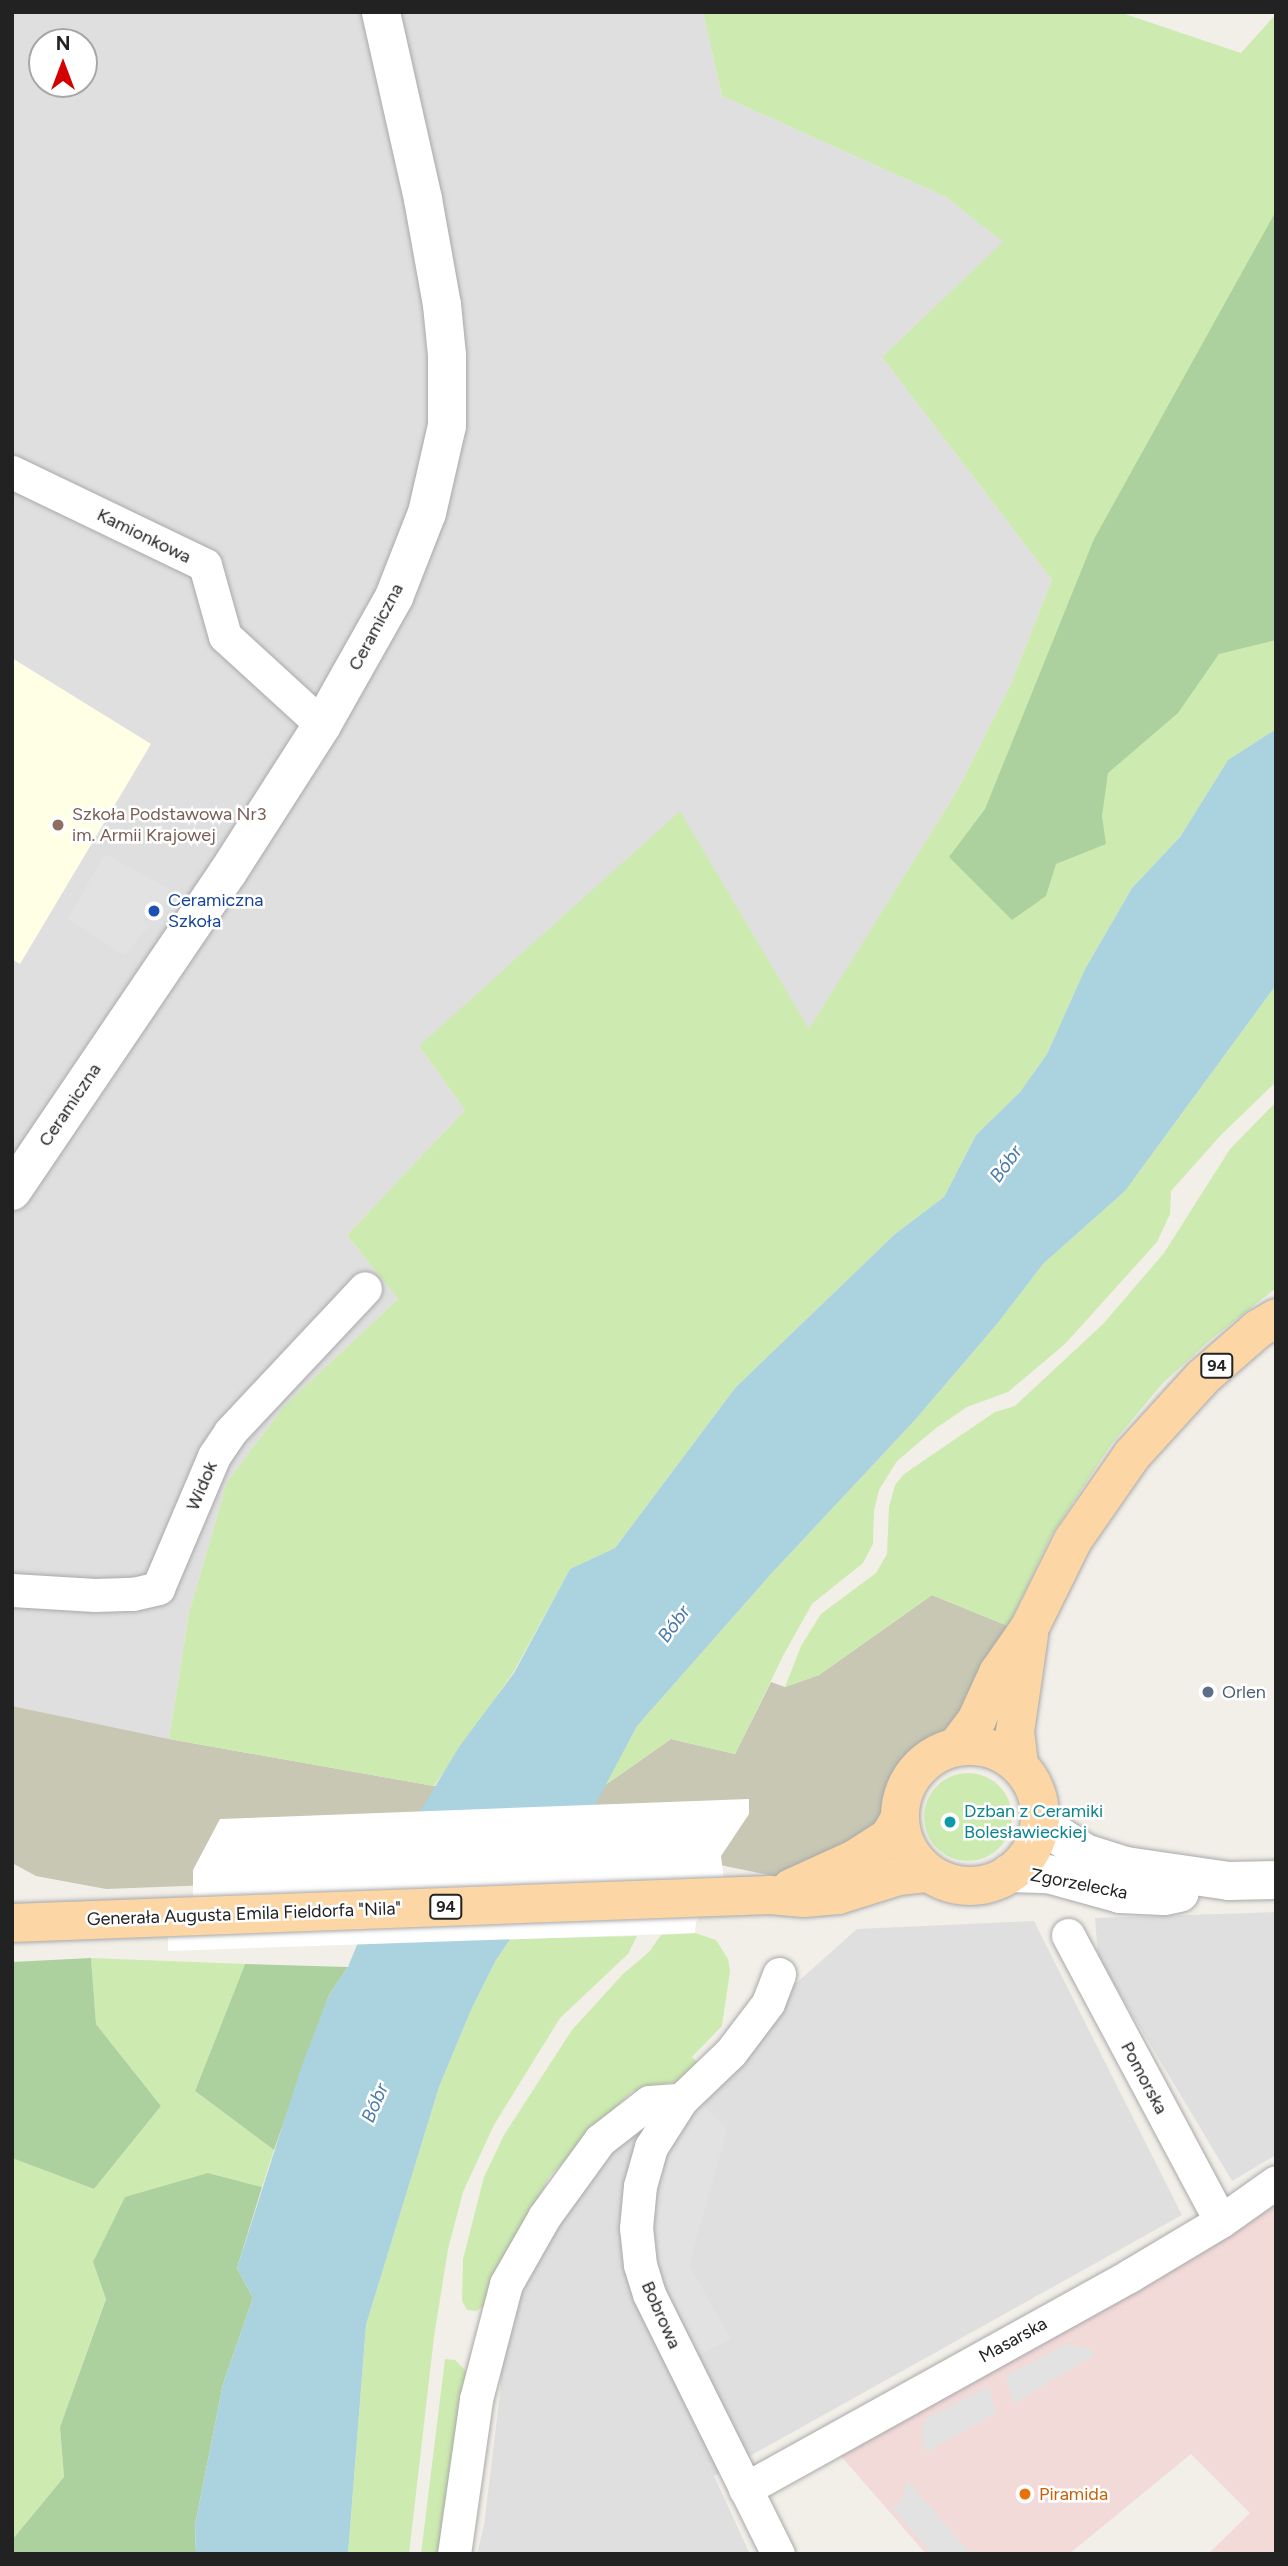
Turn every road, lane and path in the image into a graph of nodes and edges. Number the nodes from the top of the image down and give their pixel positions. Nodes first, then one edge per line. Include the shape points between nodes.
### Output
1 (381, 12) edge
2 (12, 471) edge
3 (322, 725) junction
4 (19, 1168) edge
5 (365, 1288) dead end
6 (1276, 1318) edge
7 (12, 1590) edge
8 (1030, 1626) junction
9 (957, 1746) junction
10 (1019, 1764) junction
11 (899, 1820) junction
12 (1041, 1820) junction
13 (928, 1873) junction
14 (1010, 1873) junction
15 (1276, 1880) edge
16 (1229, 1881) junction
17 (770, 1895) junction
18 (12, 1923) edge
19 (1068, 1935) dead end
20 (779, 1974) dead end
21 (681, 2100) junction
22 (1276, 2182) edge
23 (1221, 2221) junction
24 (746, 2490) junction
25 (454, 2554) edge
26 (778, 2554) edge

1 - 3 street, Ceramiczna via 442,305 449,386 447,426 427,513 410,560
2 - 3 street, Kamionkowa via 205,565 225,636
3 - 4 street, Ceramiczna via 228,873
5 - 7 street, Widok via 230,1432 214,1456 158,1588 95,1595
6 - 8 main road, 94 via 1203,1377 1132,1455 1073,1540
8 - 9 main road, 94
8 - 10 main road, 94 via 1015,1732
9 - 10 main road via 987,1748
9 - 11 main road, 94 via 922,1764 907,1782
10 - 12 main road, 94 via 1033,1784
11 - 13 main road, 94 via 907,1850
11 - 17 main road, Generała Augusta Emila Fieldorfa "Nila" / 94 via 889,1837 855,1859
12 - 14 main road, 94 via 1032,1849
12 - 16 street, Zgorzelecka via 1095,1856 1150,1871
13 - 14 main road, 94 via 964,1886 984,1885
13 - 17 main road, Generała Augusta Emila Fieldorfa "Nila" / 94 via 899,1875 838,1895
14 - 16 street, Zgorzelecka via 1048,1874 1120,1894 1164,1896
15 - 16 street, Zgorzelecka
17 - 18 main road, Generała Augusta Emila Fieldorfa "Nila" / 94
19 - 23 street, Pomorska
20 - 21 street, Bobrowa via 768,2003 731,2052
21 - 24 street, Bobrowa via 651,2147 640,2186 636,2228 640,2265 654,2306
21 - 25 street via 649,2102 600,2140 544,2217 506,2284 476,2399
22 - 23 street, Masarska
23 - 24 street, Masarska
24 - 26 street, Bobrowa

